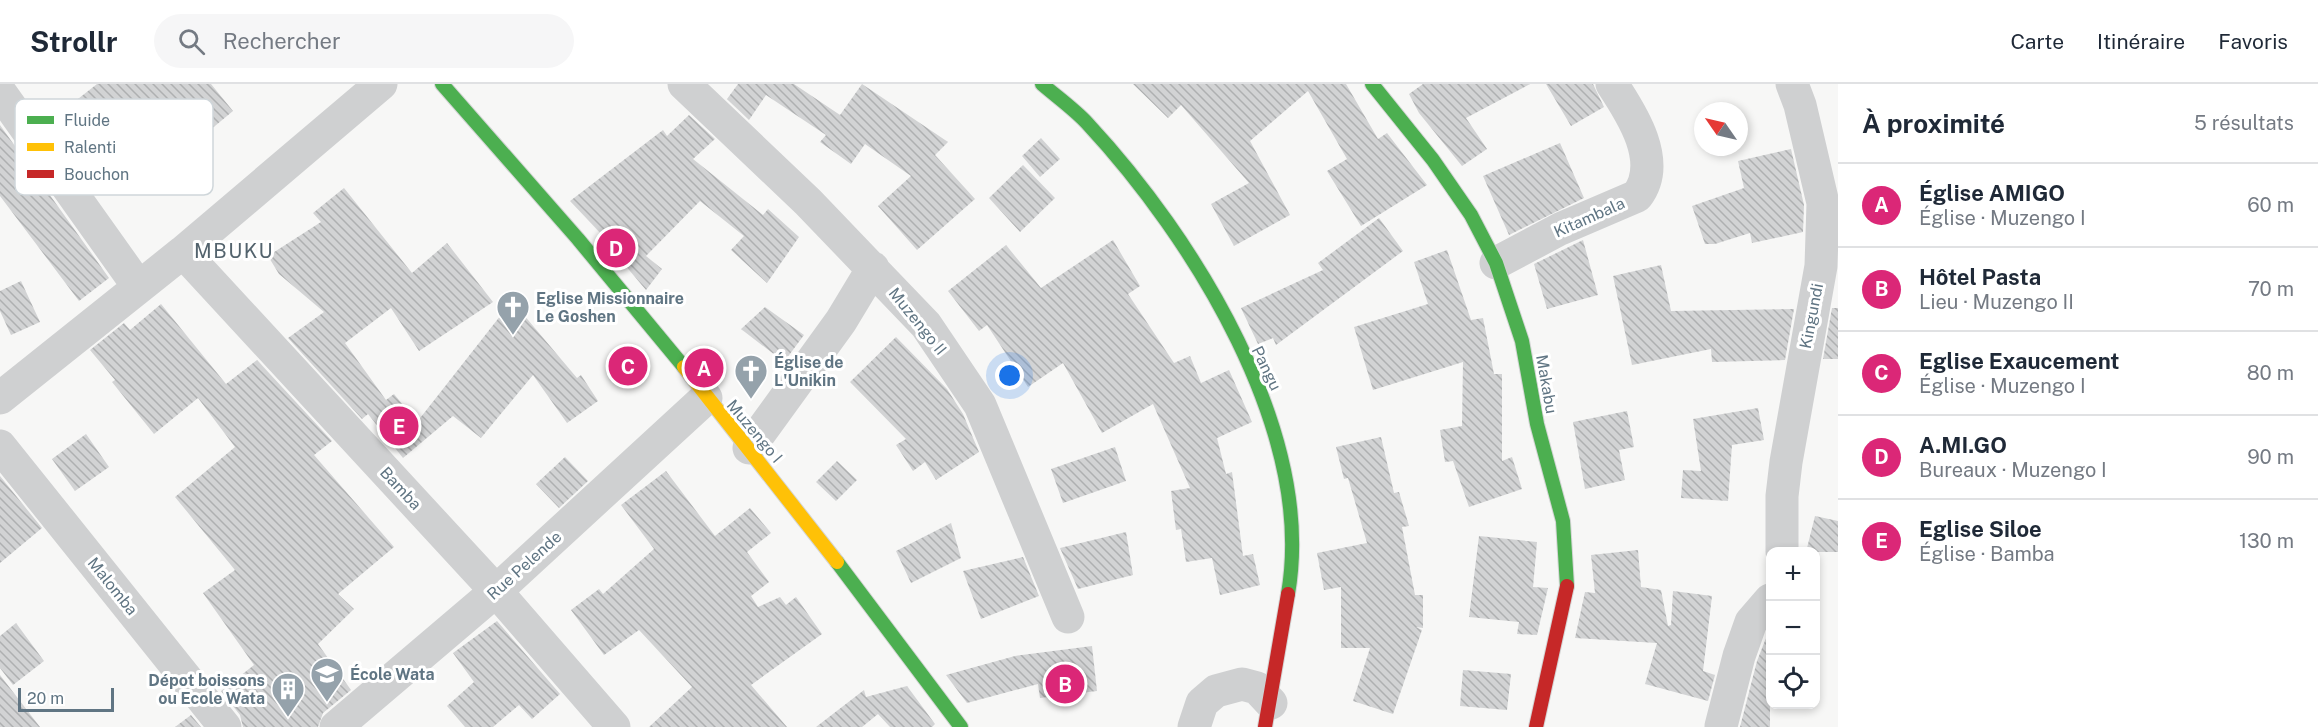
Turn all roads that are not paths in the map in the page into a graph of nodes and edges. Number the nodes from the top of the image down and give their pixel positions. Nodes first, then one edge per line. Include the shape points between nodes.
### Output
1 (381, 84) edge
2 (442, 84) edge
3 (684, 84) edge
4 (1042, 84) edge
5 (1372, 84) edge
6 (1612, 84) edge
7 (1791, 84) edge
8 (0, 92) edge
9 (15, 113) edge
10 (73, 195) edge
11 (183, 252) junction
12 (1496, 263) junction
13 (873, 268) junction
14 (138, 286) junction
15 (0, 398) edge
16 (706, 398) junction
17 (0, 446) edge
18 (749, 448) junction
19 (1782, 547) edge
20 (496, 591) junction
21 (1769, 601) edge
22 (1068, 616) dead end
23 (1268, 715) edge
24 (1721, 726) edge
25 (225, 727) edge
26 (336, 727) edge
27 (614, 727) edge
28 (961, 727) edge
29 (1194, 727) edge
30 (1536, 727) edge

1 - 11 street
2 - 16 street, Muzengo I via 600,264
3 - 13 street, Muzengo II
4 - 23 street, Pangu via 1086,122 1157,209 1226,320 1269,410 1281,449 1294,533 1292,572
5 - 12 street, Makabu via 1433,160 1471,215
6 - 12 street, Kitambala via 1634,117 1648,163 1644,187 1637,196 1560,229
7 - 19 street, Kingundi via 1800,105 1823,203 1821,266 1786,462
8 - 9 street
10 - 14 street
11 - 14 street
11 - 20 street, Bamba
12 - 30 street, Makabu via 1522,341 1537,424 1563,521 1567,589
13 - 18 street via 841,321
13 - 22 street, Muzengo II via 926,326 980,405
14 - 15 street
16 - 18 street, Muzengo I
16 - 20 street, Rue Pelende
17 - 25 street, Malomba
18 - 28 street, Muzengo I
20 - 26 street, Rue Pelende
20 - 27 street, Bamba
21 - 24 street via 1751,622
23 - 29 street via 1257,688 1242,684 1216,691 1202,703

